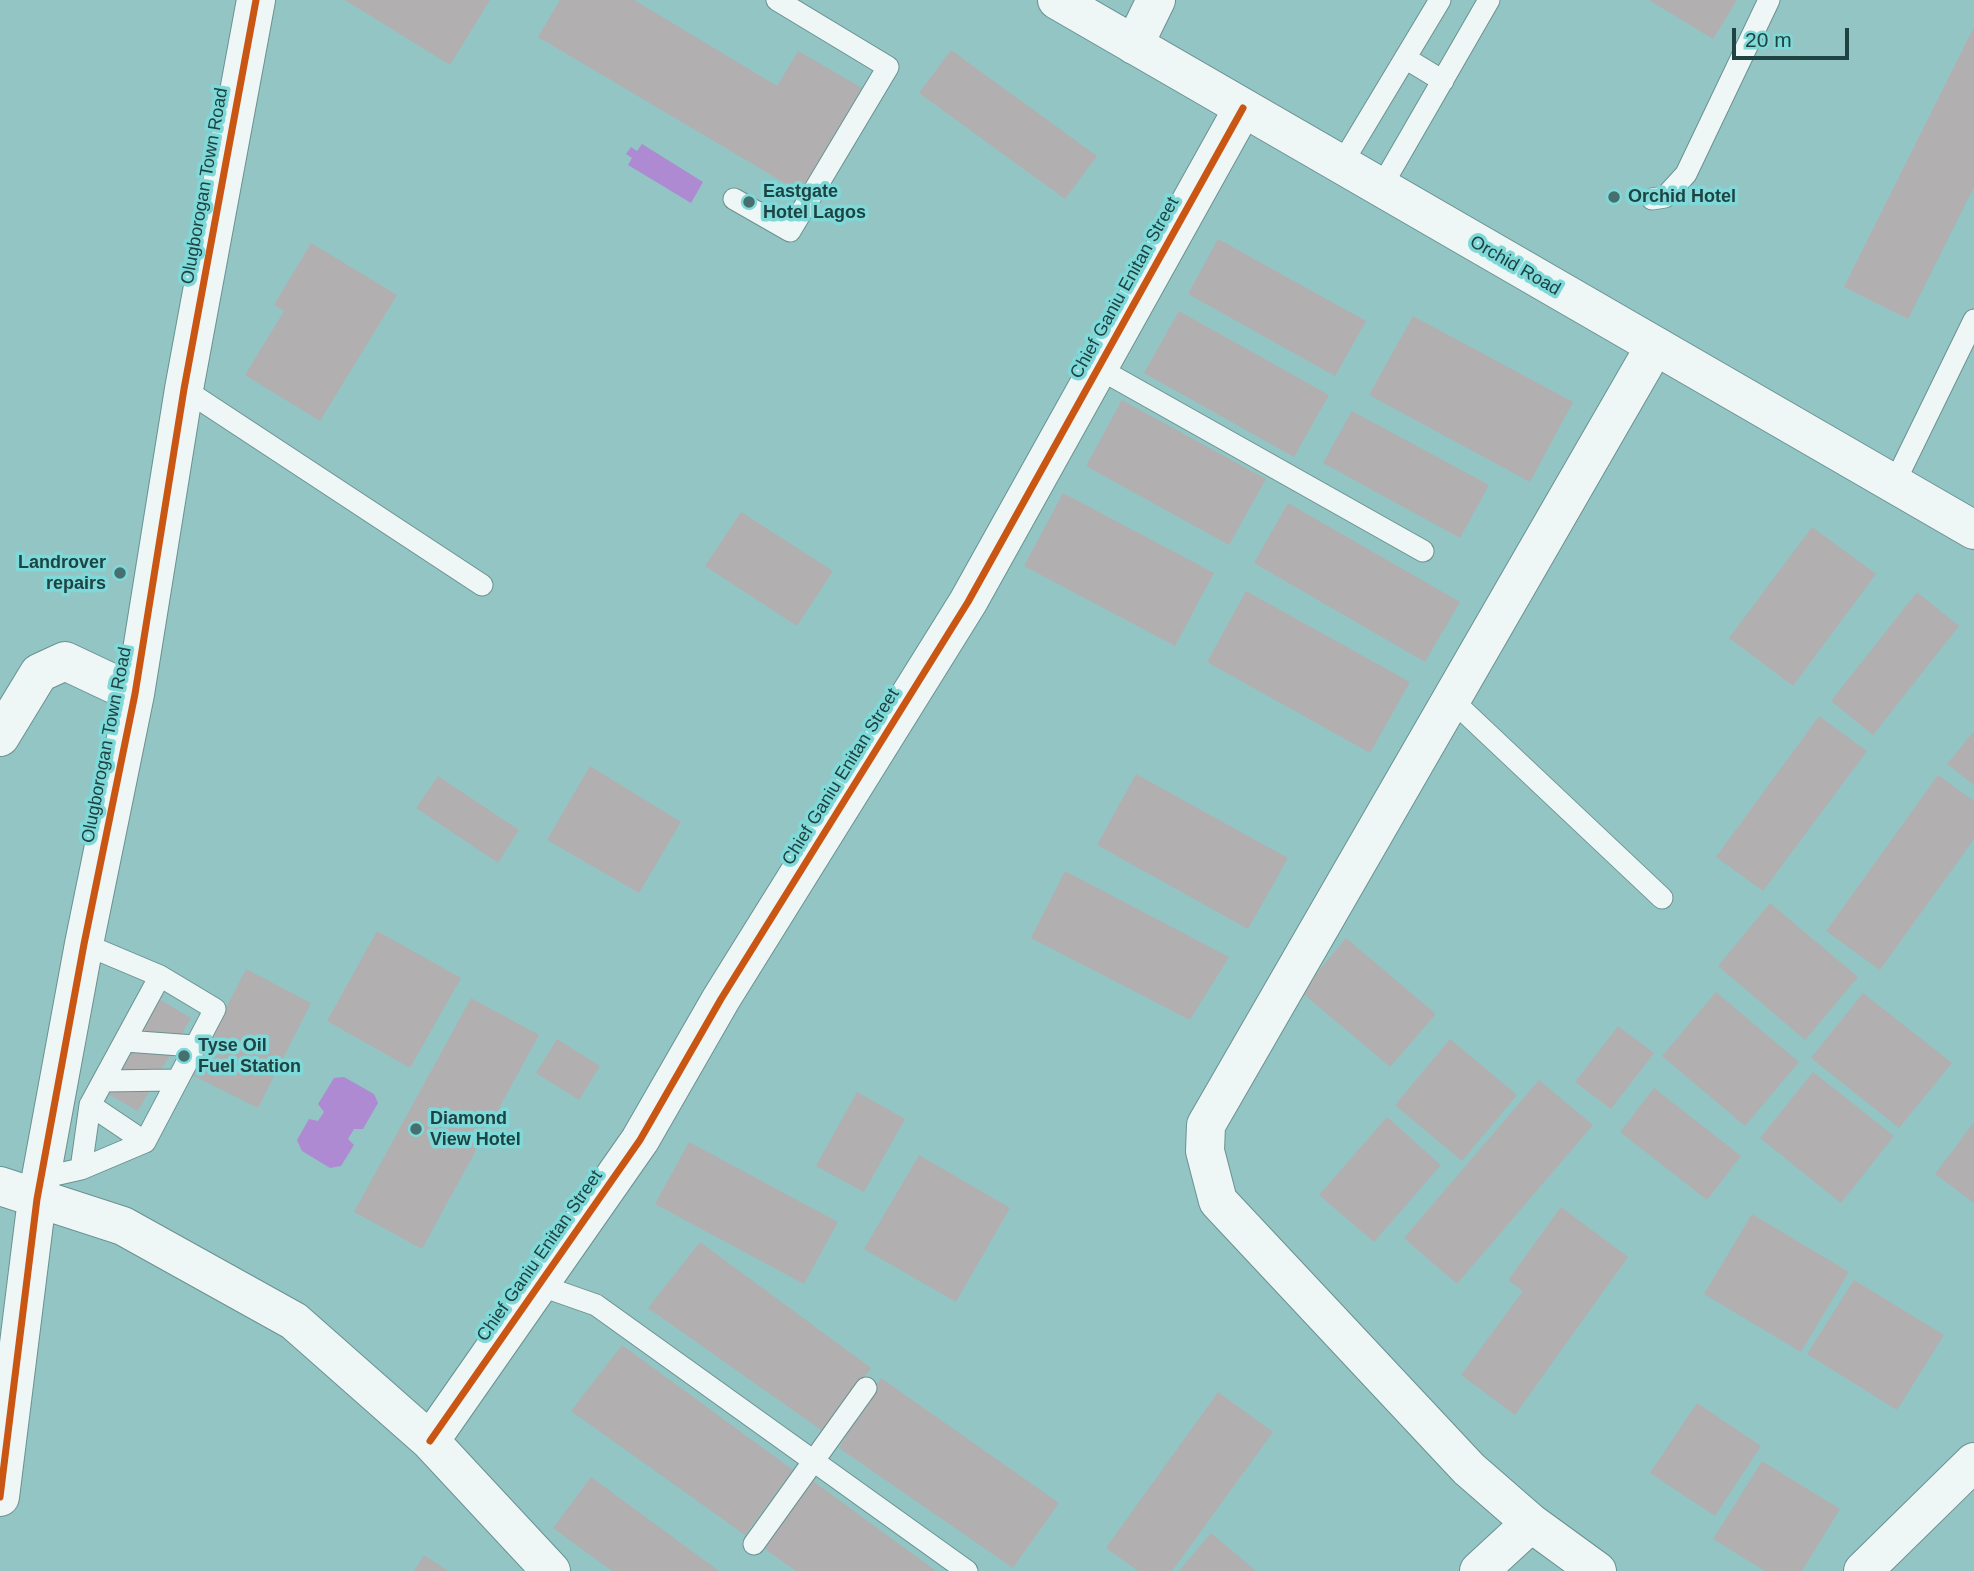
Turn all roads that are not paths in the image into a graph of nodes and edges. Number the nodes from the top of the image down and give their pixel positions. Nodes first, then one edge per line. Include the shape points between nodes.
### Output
1 (256, 0) edge
2 (777, 0) edge
3 (1057, 0) edge
4 (1156, 0) edge
5 (1440, 0) edge
6 (1489, 0) edge
7 (1769, 0) edge
8 (1135, 45) junction
9 (1405, 58) junction
10 (1443, 81) junction
11 (1243, 108) junction
12 (1341, 165) junction
13 (1380, 189) junction
14 (734, 199) dead end
15 (1652, 199) dead end
16 (1974, 320) edge
17 (1655, 345) junction
18 (1098, 368) junction
19 (184, 389) junction
20 (1894, 484) junction
21 (1974, 530) edge
22 (1423, 551) dead end
23 (482, 584) dead end
24 (135, 694) junction
25 (1452, 700) junction
26 (0, 737) edge
27 (1662, 898) dead end
28 (84, 944) junction
29 (160, 976) junction
30 (125, 1041) junction
31 (194, 1046) junction
32 (175, 1080) junction
33 (103, 1081) junction
34 (90, 1105) junction
35 (145, 1142) junction
36 (81, 1169) junction
37 (0, 1186) edge
38 (39, 1189) junction
39 (539, 1285) junction
40 (866, 1388) dead end
41 (430, 1441) junction
42 (814, 1461) junction
43 (1974, 1462) edge
44 (0, 1497) edge
45 (1531, 1523) junction
46 (754, 1544) dead end
47 (551, 1571) edge
48 (967, 1571) edge
49 (1479, 1571) edge
50 (1597, 1571) edge
51 (1863, 1571) edge

1 - 19 street, Olugborogan Town Road
2 - 14 lane via 888,67 790,231
3 - 8 street, Orchid Road
4 - 8 street
5 - 9 lane
6 - 10 lane
7 - 15 lane via 1686,174 1665,197
8 - 11 street, Orchid Road
9 - 10 lane
9 - 12 lane
10 - 13 lane
11 - 12 street, Orchid Road
11 - 18 street, Chief Ganiu Enitan Street
12 - 13 street, Orchid Road
13 - 17 street, Orchid Road
16 - 20 lane
17 - 20 street, Orchid Road
17 - 25 street
18 - 22 lane
18 - 39 street, Chief Ganiu Enitan Street via 968,602 721,999 640,1139
19 - 23 lane
19 - 24 street, Olugborogan Town Road
20 - 21 street, Orchid Road
24 - 26 street via 65,661 39,673
24 - 28 street, Olugborogan Town Road
25 - 27 lane
25 - 45 street via 1206,1125 1205,1151 1218,1201 1469,1469
28 - 29 lane
28 - 38 street, Olugborogan Town Road
29 - 30 lane
29 - 31 lane via 215,1009
30 - 31 lane
30 - 33 lane
31 - 32 lane
32 - 33 lane
32 - 35 lane
33 - 34 lane
34 - 35 lane
34 - 36 lane
35 - 36 lane
36 - 38 lane
37 - 38 street
38 - 41 street via 122,1226 294,1321
38 - 44 street, Olugborogan Town Road
39 - 41 street, Chief Ganiu Enitan Street
39 - 42 lane via 596,1305
40 - 42 lane
41 - 47 street
42 - 46 lane
42 - 48 lane
43 - 51 street
45 - 49 street
45 - 50 street

